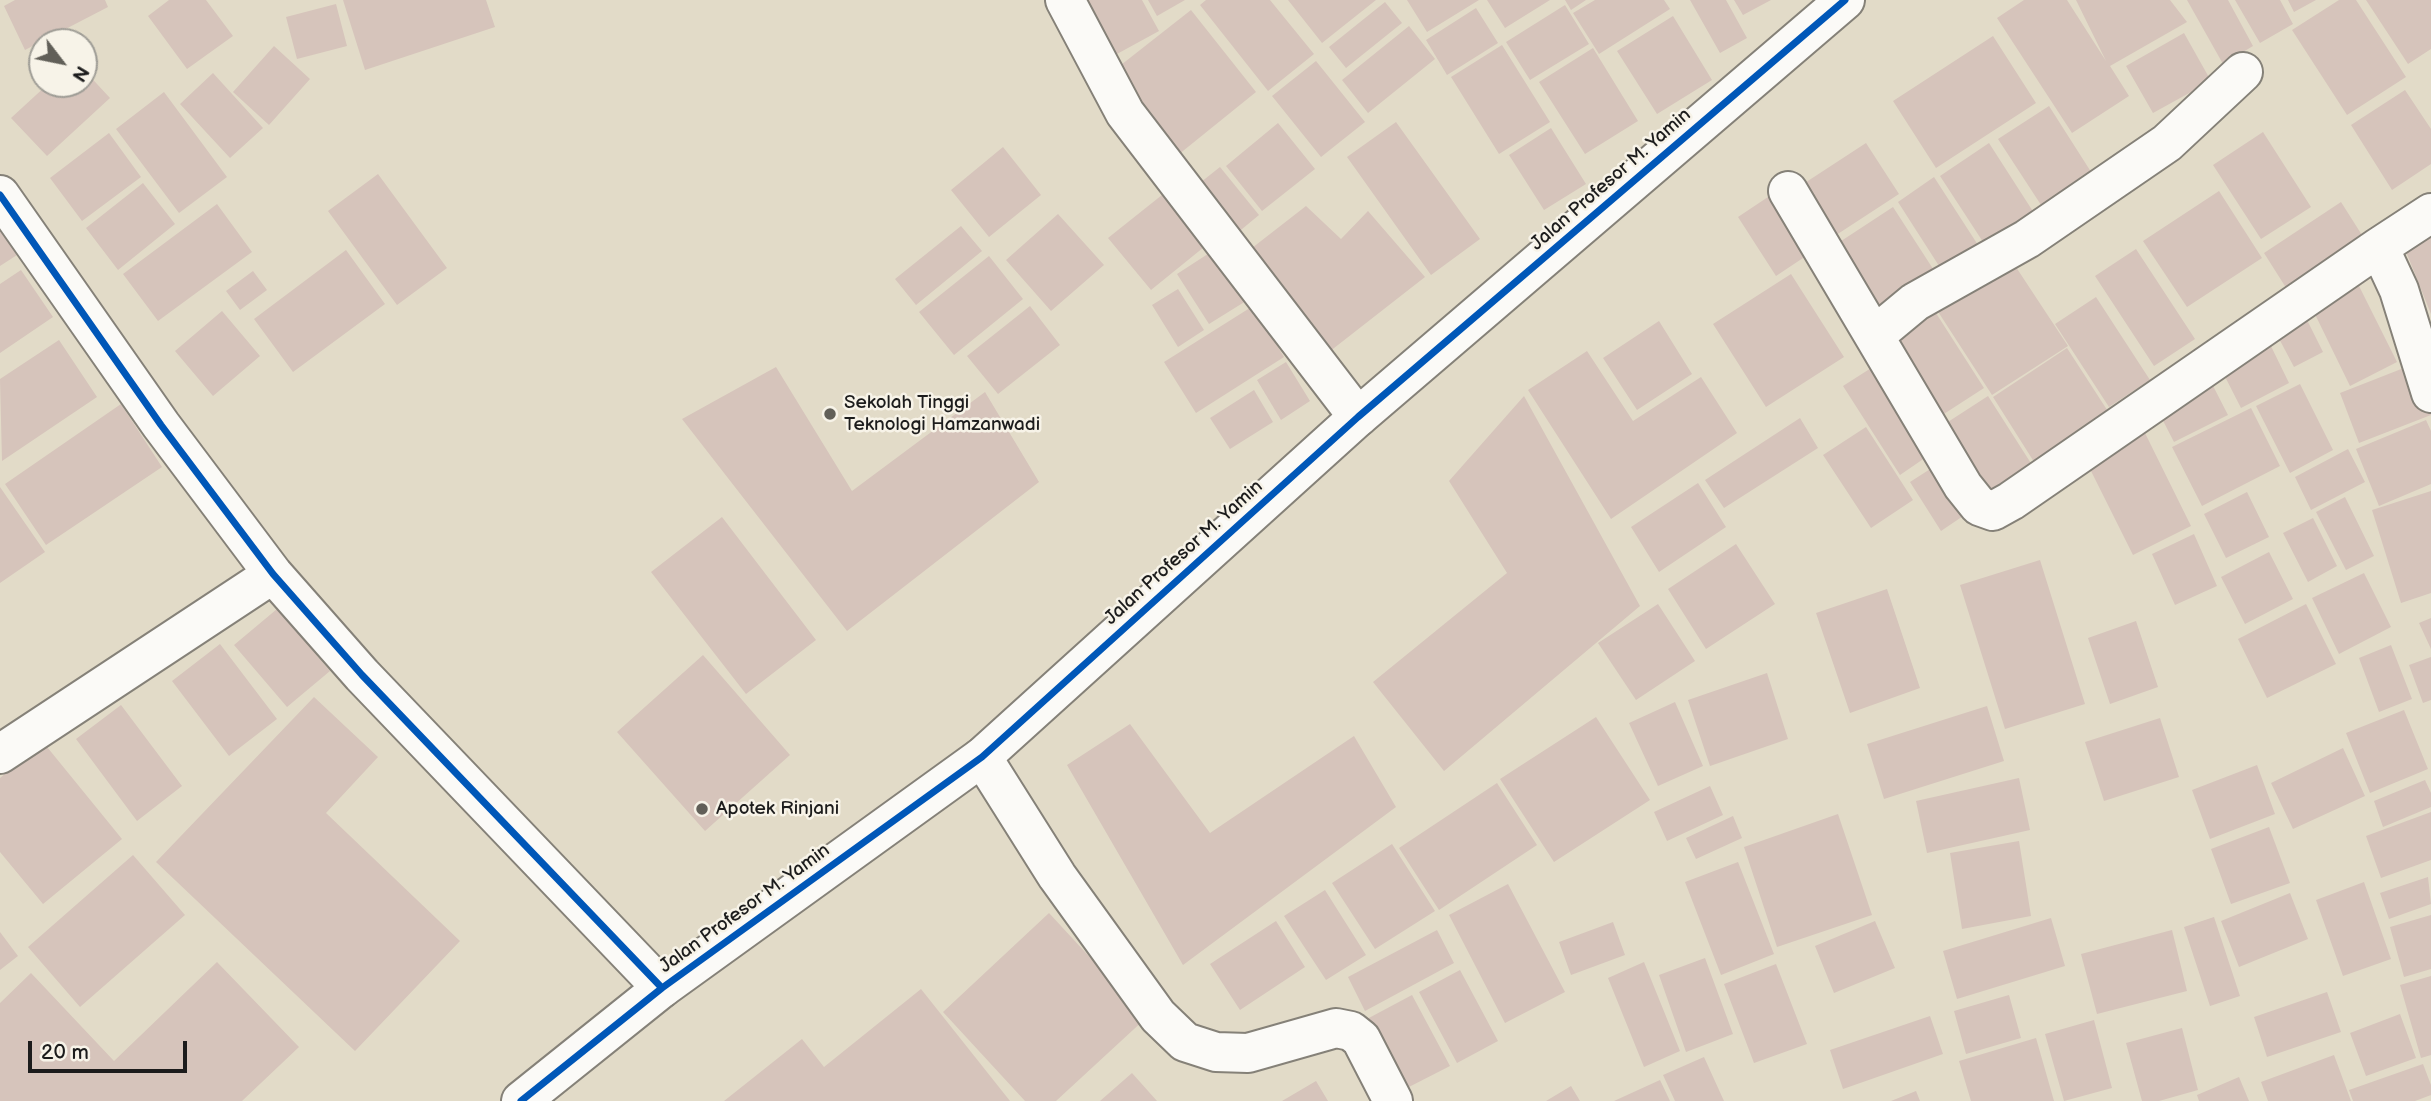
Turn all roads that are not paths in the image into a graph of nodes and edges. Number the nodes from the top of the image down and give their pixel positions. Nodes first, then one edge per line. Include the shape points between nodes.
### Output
1 (1065, 0) edge
2 (1845, 0) edge
3 (2244, 72) dead end
4 (1787, 191) dead end
5 (0, 195) edge
6 (2431, 213) edge
7 (2379, 247) junction
8 (1874, 337) junction
9 (2431, 393) edge
10 (1358, 418) junction
11 (273, 575) junction
12 (0, 754) edge
13 (982, 757) junction
14 (662, 988) junction
15 (521, 1101) edge
16 (1393, 1101) edge

1 - 10 street via 1125,113
2 - 10 street, Jalan Profesor M. Yamin
3 - 8 street via 2167,143 2027,239 1914,302
4 - 8 street
5 - 11 street
6 - 7 street
7 - 8 street via 1993,511 1979,506 1963,486
7 - 9 street via 2406,312
10 - 13 street, Jalan Profesor M. Yamin
11 - 12 street
11 - 14 street via 362,675
13 - 14 street, Jalan Profesor M. Yamin
13 - 16 street via 1057,876 1158,1016 1185,1042 1216,1052 1248,1053 1336,1028 1351,1031 1361,1039
14 - 15 street, Jalan Profesor M. Yamin

